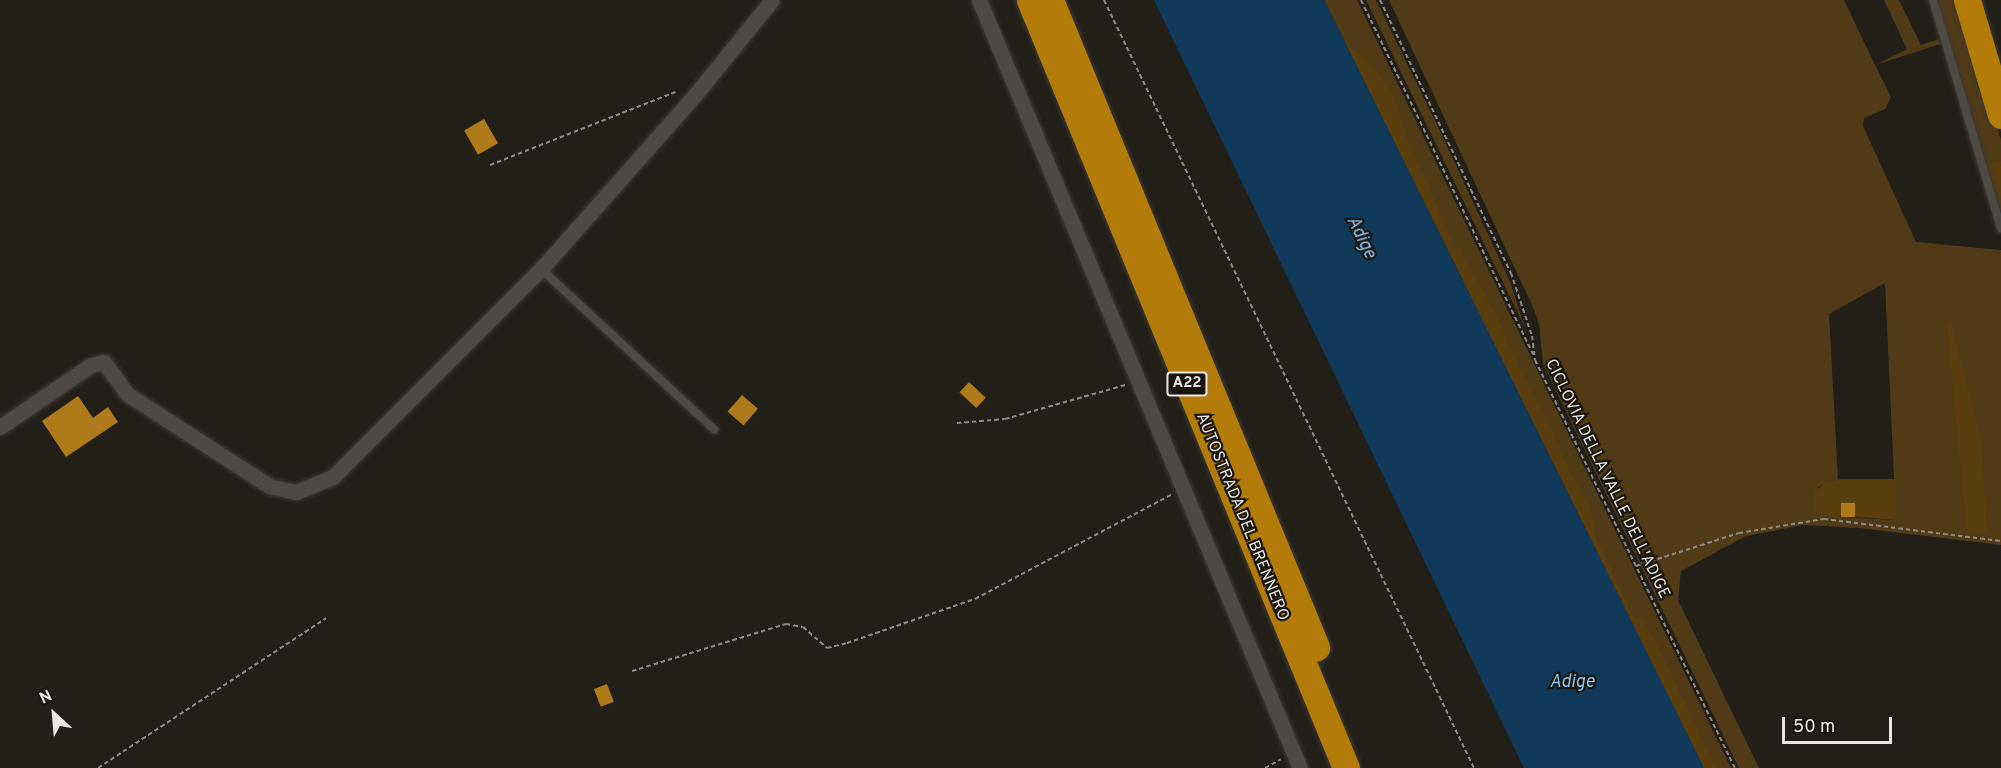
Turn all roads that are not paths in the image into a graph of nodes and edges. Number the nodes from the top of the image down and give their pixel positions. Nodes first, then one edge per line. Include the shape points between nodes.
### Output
1 (772, 0) edge
2 (979, 0) edge
3 (1030, 0) edge
4 (1050, 0) edge
5 (1933, 0) edge
6 (1967, 0) edge
7 (1985, 0) edge
8 (2001, 52) edge
9 (2001, 115) edge
10 (2001, 228) edge
11 (541, 269) junction
12 (0, 427) edge
13 (714, 429) dead end
14 (1300, 768) edge
15 (1346, 768) edge
16 (1365, 768) edge

1 - 11 street
2 - 14 street
3 - 15 highway, AUTOSTRADA DEL BRENNERO / A22
4 - 16 highway, AUTOSTRADA DEL BRENNERO / A22
5 - 10 lane
6 - 9 highway
7 - 8 highway
11 - 12 street via 333,477 296,492 269,486 127,394 104,362 91,365
11 - 13 lane

